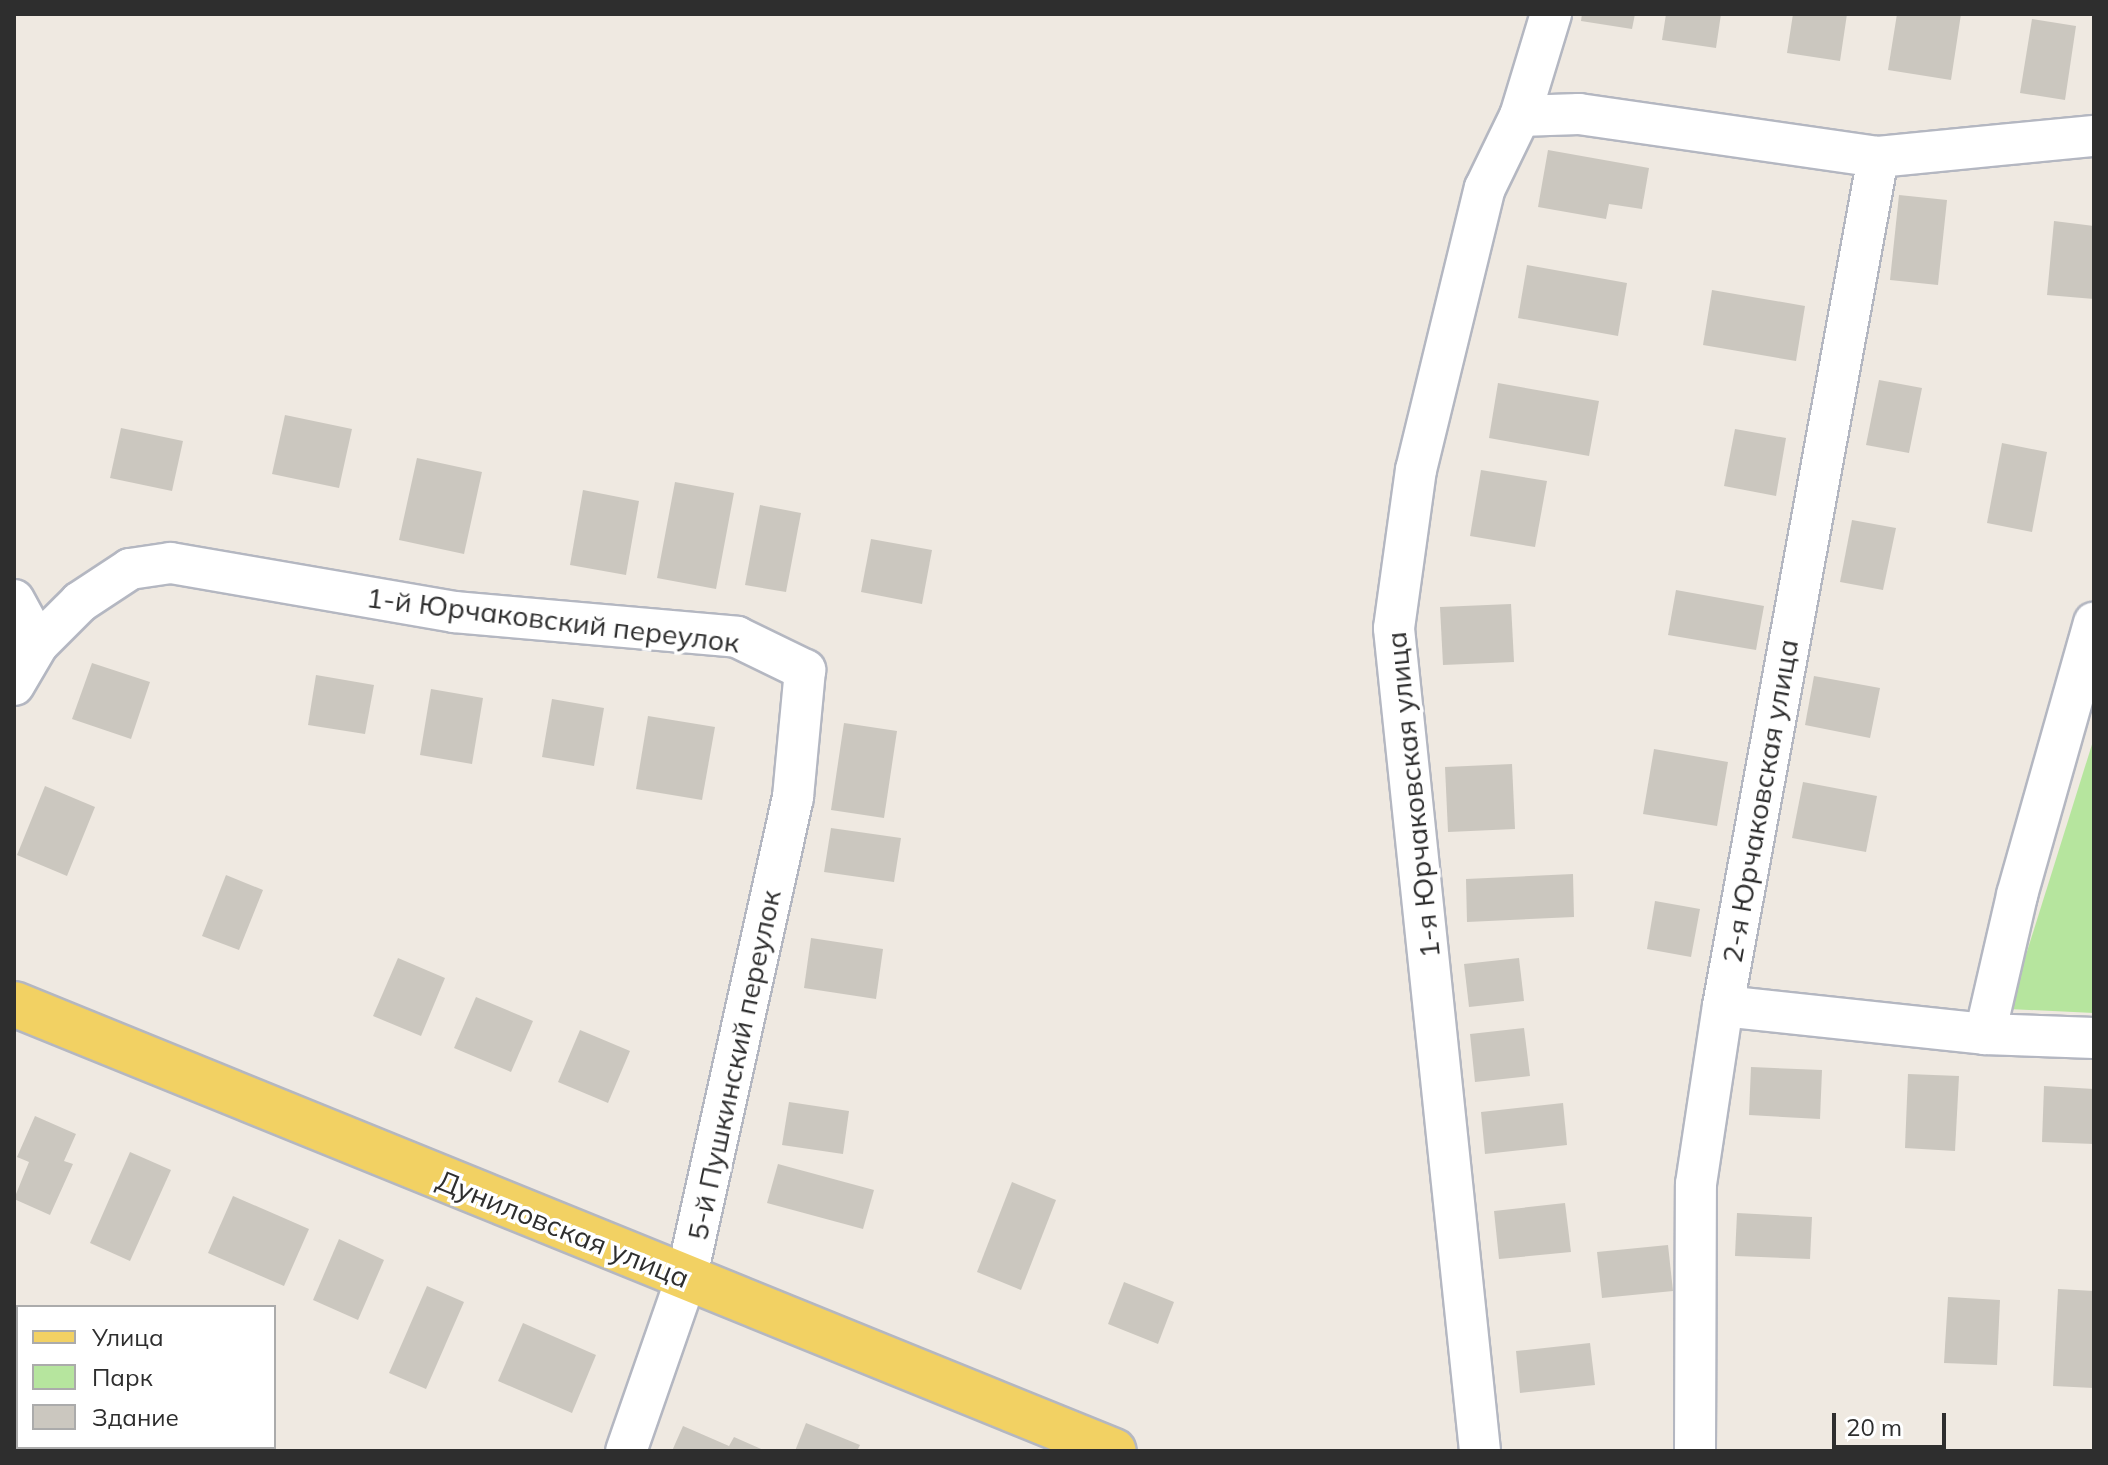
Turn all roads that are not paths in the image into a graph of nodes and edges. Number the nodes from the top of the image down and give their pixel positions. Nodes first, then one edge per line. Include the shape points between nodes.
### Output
1 (1551, 14) edge
2 (1520, 116) junction
3 (2094, 136) edge
4 (1878, 157) junction
5 (14, 600) edge
6 (2094, 623) edge
7 (26, 637) edge
8 (805, 670) joint
9 (14, 685) edge
10 (14, 1004) edge
11 (1723, 1006) junction
12 (1985, 1034) junction
13 (2094, 1038) edge
14 (686, 1279) junction
15 (626, 1451) edge
16 (1114, 1451) edge
17 (1480, 1451) edge
18 (1695, 1451) edge

1 - 2 street, 1-я Юрчаковская улица
2 - 4 street via 1579,114
2 - 17 street, 1-я Юрчаковская улица via 1485,188 1416,470 1394,628
3 - 4 street
4 - 11 street, 2-я Юрчаковская улица
5 - 7 street
6 - 12 street via 2017,895
7 - 8 street, 1-й Юрчаковский переулок via 130,569 171,563 454,612 737,637
7 - 9 street, 1-й Юрчаковский переулок
8 - 14 street, 5-й Пушкинский переулок via 793,797
10 - 14 main road, Дуниловская улица
11 - 12 street
11 - 18 street, 2-я Юрчаковская улица via 1696,1184
12 - 13 street
14 - 15 street, 5-й Пушкинский переулок
14 - 16 main road, Дуниловская улица

